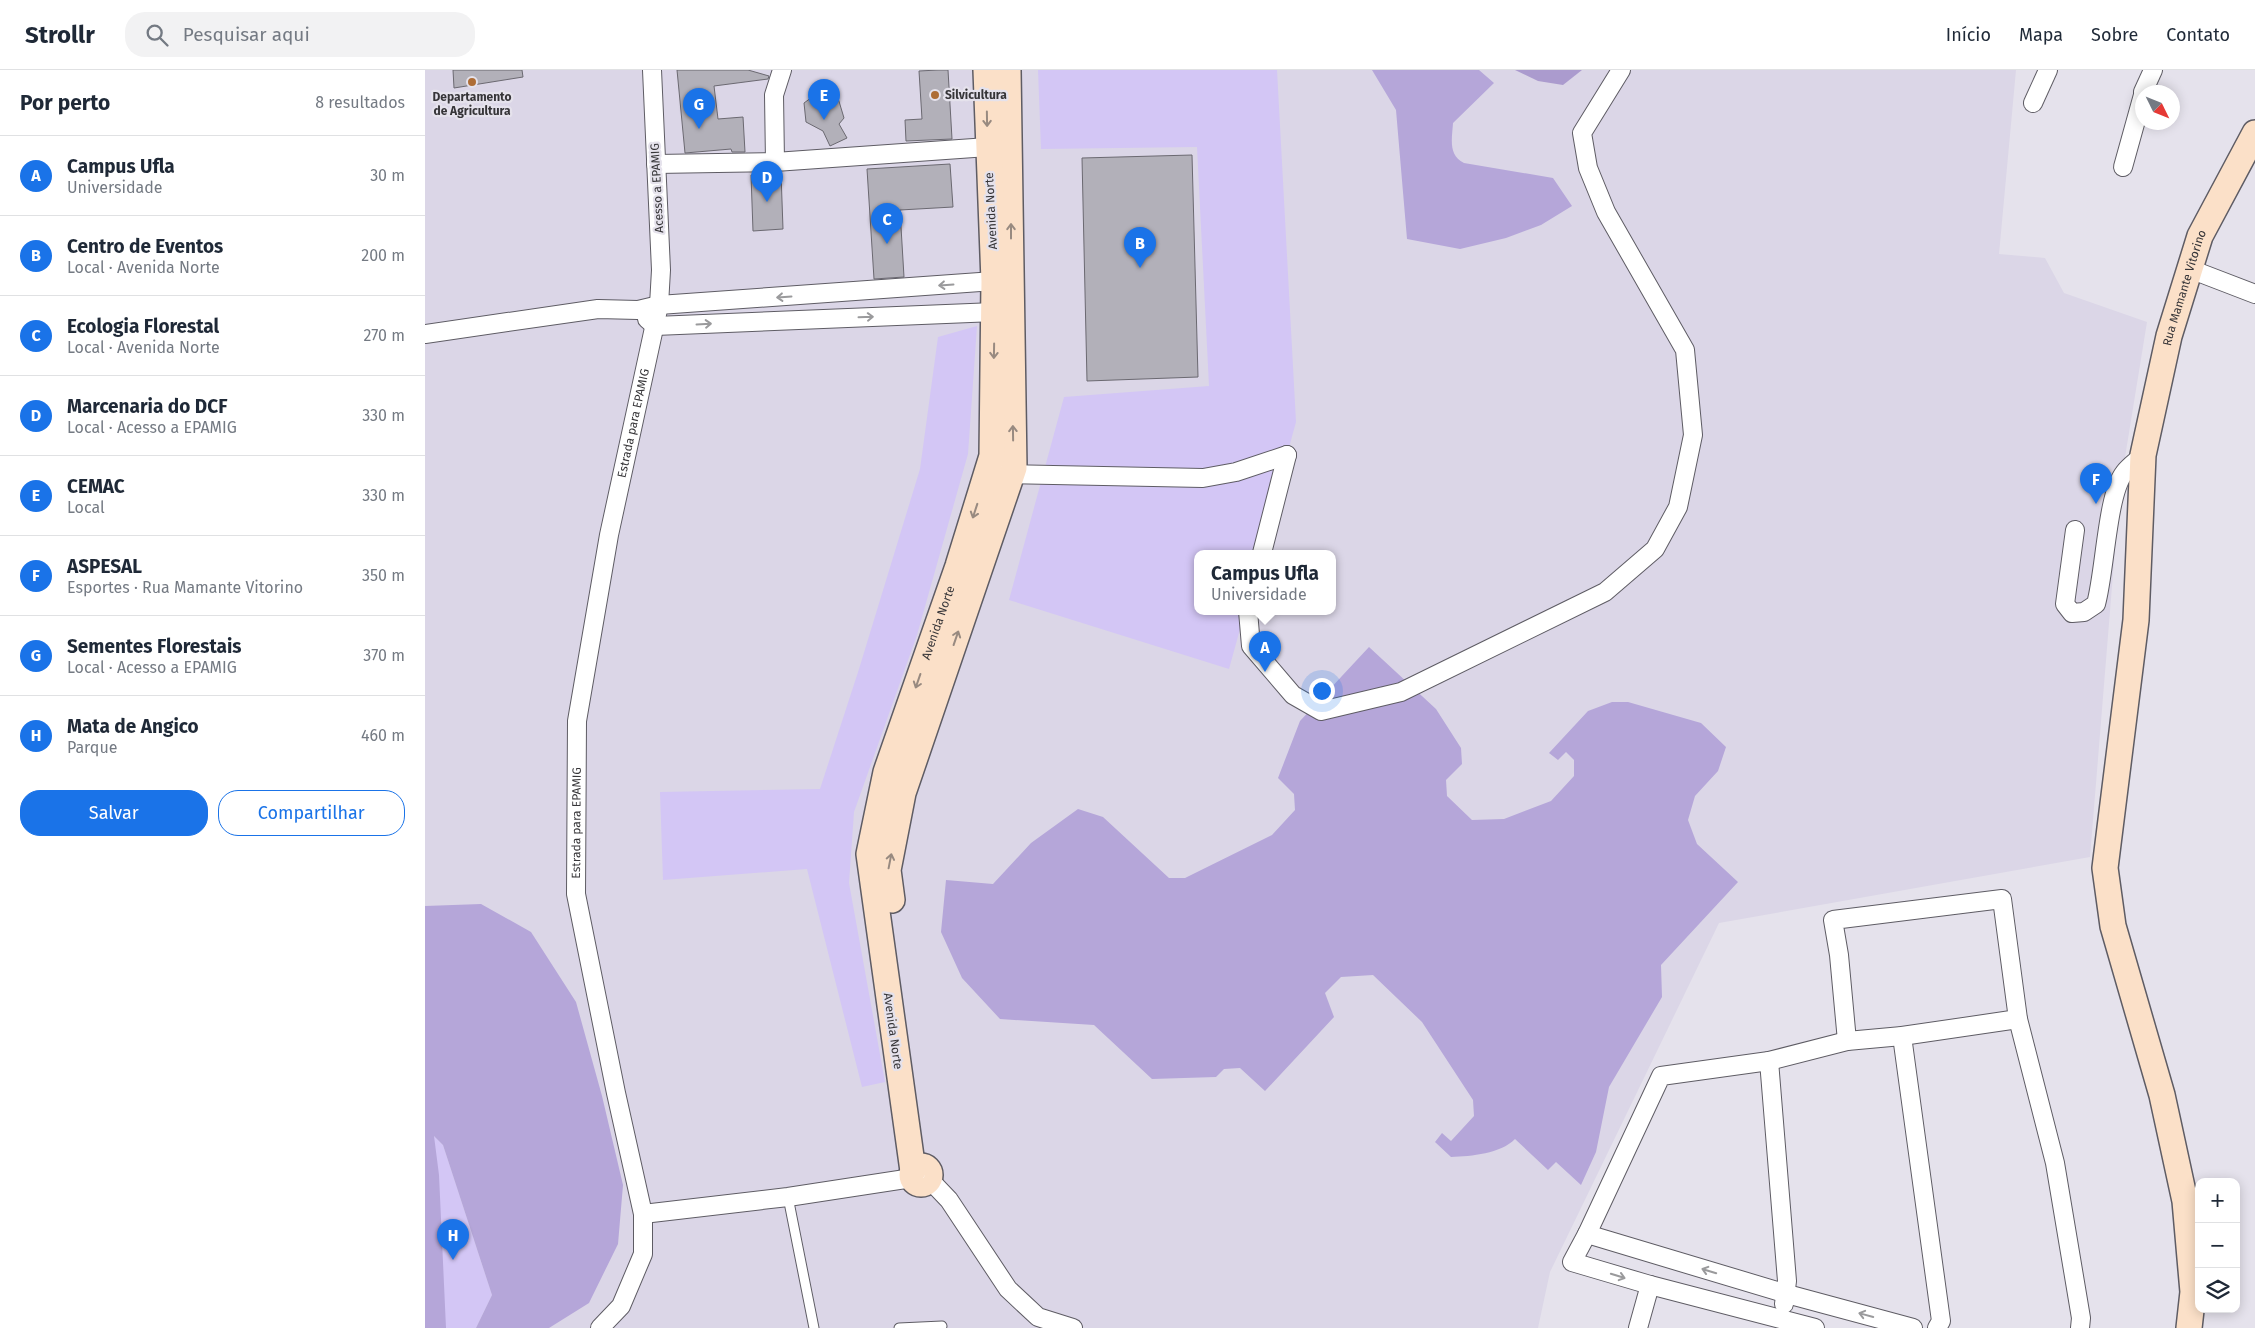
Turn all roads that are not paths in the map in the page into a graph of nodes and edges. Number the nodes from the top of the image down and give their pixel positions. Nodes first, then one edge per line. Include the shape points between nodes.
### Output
1 (652, 70) edge
2 (782, 70) edge
3 (986, 70) edge
4 (1008, 70) edge
5 (1621, 70) edge
6 (2047, 70) edge
7 (2153, 70) edge
8 (2147, 85) edge
9 (2033, 103) dead end
10 (2135, 123) edge
11 (2255, 133) edge
12 (988, 147) junction
13 (775, 162) junction
14 (656, 164) junction
15 (2123, 167) dead end
16 (2189, 269) junction
17 (994, 281) junction
18 (836, 293) junction
19 (2255, 294) edge
20 (659, 305) junction
21 (638, 310) junction
22 (995, 312) junction
23 (838, 318) junction
24 (655, 326) junction
25 (425, 334) edge
26 (2143, 455) junction
27 (987, 474) junction
28 (1011, 474) junction
29 (2075, 530) dead end
30 (1263, 550) edge
31 (1248, 615) edge
32 (2018, 1020) junction
33 (1902, 1036) junction
34 (1847, 1041) junction
35 (1769, 1061) junction
36 (920, 1174) junction
37 (788, 1197) junction
38 (643, 1214) junction
39 (1587, 1234) junction
40 (1650, 1285) junction
41 (1787, 1294) junction
42 (1779, 1323) edge
43 (942, 1326) dead end
44 (600, 1328) edge
45 (814, 1328) edge
46 (899, 1328) edge
47 (1073, 1328) edge
48 (1638, 1328) edge
49 (1815, 1328) edge
50 (1913, 1328) edge
51 (1937, 1328) edge
52 (2080, 1328) edge
53 (2189, 1328) edge

1 - 14 street, Acesso a EPAMIG
2 - 13 street via 774,96
3 -> 12 street, Avenida Norte
28 -> 4 street, Avenida Norte via 1014,468
5 - 31 street via 1582,133 1588,168 1606,212 1685,350 1693,435 1678,507 1655,549 1605,592 1401,692 1321,711 1293,695 1251,646
6 - 9 street
7 - 8 street
10 - 15 street
11 - 16 street, Rua Mamante Vitorino via 2200,236
12 - 13 street
12 - 17 street, Avenida Norte
13 - 14 street
14 - 20 street, Acesso a EPAMIG via 661,270
16 - 19 street
16 - 26 street, Rua Mamante Vitorino via 2169,336
17 -> 18 street
17 - 22 street, Avenida Norte
18 -> 20 street
18 - 23 street
20 - 21 street
20 - 24 street, Estrada para EPAMIG
21 - 24 street
21 - 25 street via 599,309
23 -> 22 street
22 -> 27 street, Avenida Norte via 992,456
24 -> 23 street
24 - 38 street, Estrada para EPAMIG via 609,535 577,721 576,894 615,1093
26 - 29 street via 2123,474 2114,496 2102,584 2096,604 2084,612 2072,613 2065,604
26 - 53 street, Rua Mamante Vitorino via 2136,620 2105,868 2113,926 2162,1095 2185,1201 2193,1292
27 - 28 street
27 -> 36 street, Avenida Norte via 886,772 869,854
28 - 30 street via 1203,478 1236,472 1287,455
36 -> 28 street, Avenida Norte via 888,870 903,793
32 - 33 street
32 - 34 street via 2002,898 1833,920
32 - 52 street via 2055,1163
33 - 34 street
33 - 51 street via 1941,1321
34 - 35 street
35 - 39 street via 1661,1076
35 - 41 street
36 - 37 street
36 - 47 street via 949,1200 1008,1289 1038,1317
37 - 38 street
37 - 45 lane
38 - 44 street, Estrada para EPAMIG via 643,1254 621,1306
39 -> 40 street via 1572,1262
41 -> 39 street
40 - 42 street
40 - 48 street
41 - 42 street
50 -> 41 street
42 - 49 street
43 - 46 lane

